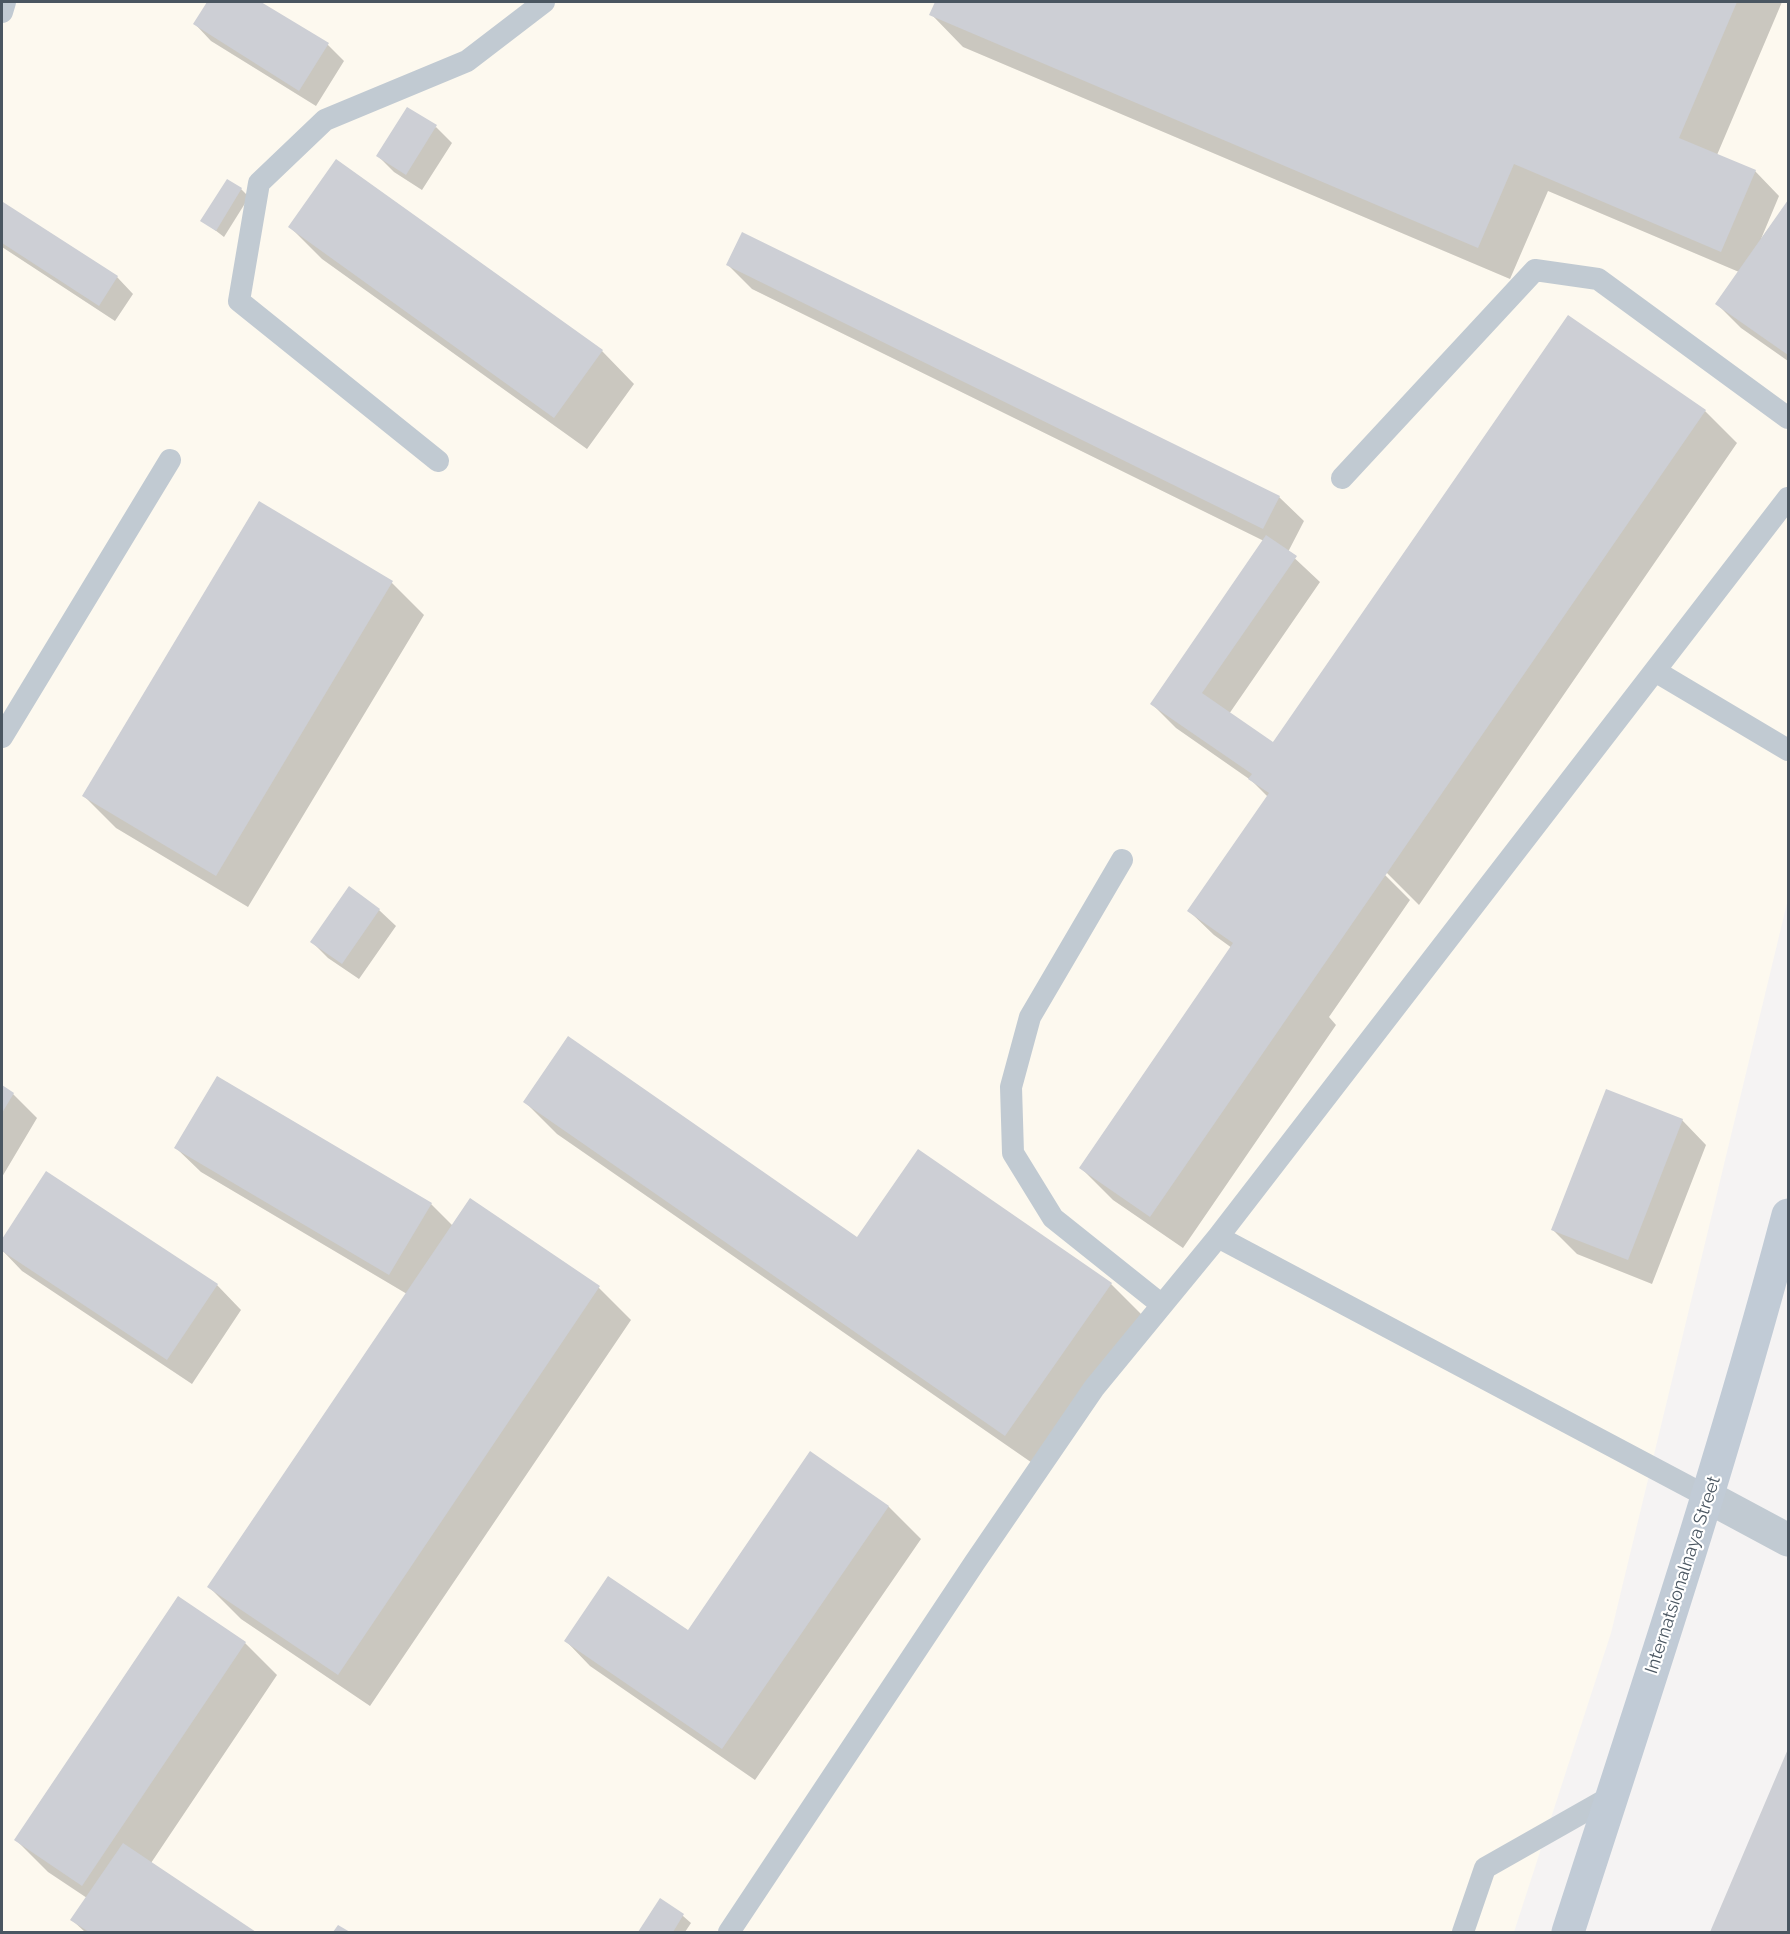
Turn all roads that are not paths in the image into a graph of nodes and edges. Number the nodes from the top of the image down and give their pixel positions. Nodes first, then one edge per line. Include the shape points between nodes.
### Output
1 (5, 2) edge
2 (544, 2) edge
3 (2, 12) edge
4 (1788, 418) edge
5 (170, 460) dead end
6 (438, 461) dead end
7 (1342, 478) dead end
8 (1788, 498) edge
9 (1655, 670) junction
10 (2, 737) edge
11 (1788, 750) edge
12 (1122, 860) dead end
13 (1788, 1215) edge
14 (1218, 1237) junction
15 (1162, 1305) junction
16 (1708, 1497) junction
17 (1788, 1540) edge
18 (1612, 1796) junction
19 (729, 1932) edge
20 (1463, 1932) edge
21 (1568, 1932) edge

1 - 3 lane
2 - 6 lane via 466,61 325,120 259,183 239,301
4 - 7 lane via 1598,279 1535,270
5 - 10 lane
8 - 9 lane
9 - 11 lane
9 - 14 lane
12 - 15 lane via 1030,1017 1011,1087 1013,1153 1053,1218
13 - 16 street, Internatsionalnaya Street
14 - 15 lane
14 - 16 lane
15 - 19 lane via 1094,1388
16 - 17 street
16 - 18 street, Internatsionalnaya Street
18 - 20 lane via 1485,1868
18 - 21 street, Internatsionalnaya Street

